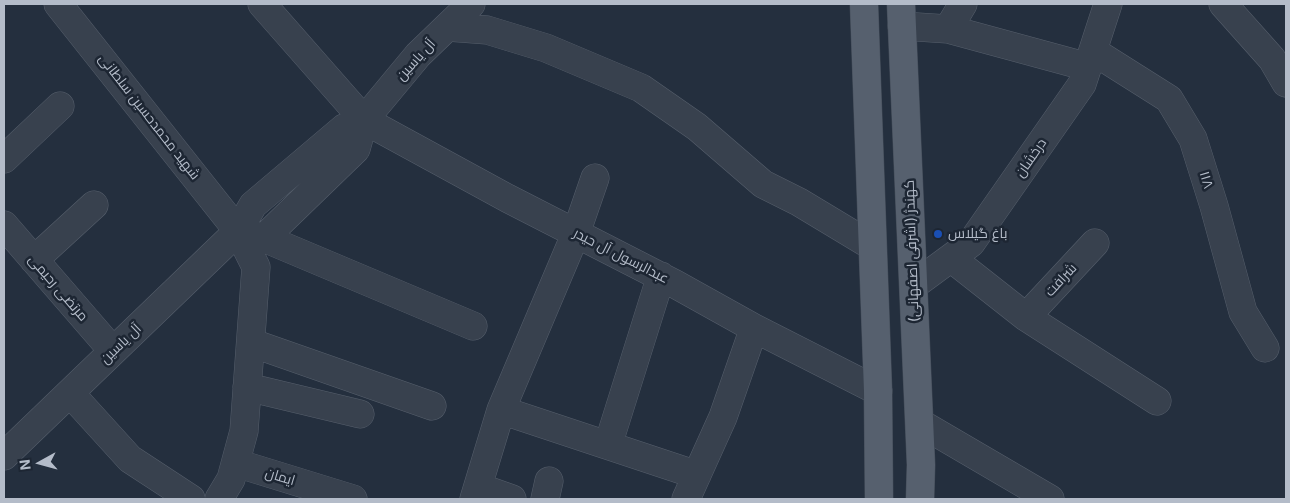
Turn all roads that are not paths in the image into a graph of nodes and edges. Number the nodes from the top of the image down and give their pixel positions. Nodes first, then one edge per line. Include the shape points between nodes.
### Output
1 (58, 4) edge
2 (262, 4) edge
3 (471, 4) edge
4 (864, 4) edge
5 (963, 4) edge
6 (1108, 4) edge
7 (1223, 4) edge
8 (898, 11) edge
9 (447, 27) junction
10 (948, 29) junction
11 (1090, 59) junction
12 (1286, 83) edge
13 (60, 106) dead end
14 (364, 120) junction
15 (4, 160) edge
16 (595, 178) dead end
17 (94, 205) dead end
18 (4, 225) edge
19 (238, 231) junction
20 (576, 233) junction
21 (264, 238) junction
22 (1096, 243) dead end
23 (872, 246) junction
24 (951, 258) junction
25 (34, 260) junction
26 (661, 276) junction
27 (914, 285) junction
28 (1026, 317) junction
29 (473, 326) dead end
30 (754, 328) junction
31 (252, 343) junction
32 (1265, 348) dead end
33 (113, 352) junction
34 (247, 387) junction
35 (878, 391) junction
36 (70, 393) junction
37 (1156, 401) dead end
38 (432, 406) dead end
39 (501, 410) junction
40 (360, 414) dead end
41 (920, 423) junction
42 (608, 446) junction
43 (4, 456) edge
44 (236, 463) junction
45 (697, 475) junction
46 (476, 493) edge
47 (191, 499) edge
48 (219, 499) edge
49 (353, 499) edge
50 (512, 499) edge
51 (686, 499) edge
52 (879, 499) edge
53 (920, 499) edge
54 (1050, 499) edge

1 - 19 street, شهید محمدحسین سلطانی
2 - 14 street
3 - 9 street, آل یاسین
4 - 23 main road
5 - 10 street
6 - 11 street, درخشان
7 - 12 street via 1272,59
8 - 10 street, ۱۱۸
8 - 27 main road, کهندژ (اشرفی اصفهانی) via 898,158 911,214
9 - 14 street, آل یاسین via 418,55
9 - 23 street via 487,30 546,48 641,88 697,127 763,184
10 - 11 street, ۱۱۸
11 - 24 street, درخشان via 1082,84 971,243
11 - 32 street, ۱۱۸ via 1168,99 1193,139 1243,312
13 - 15 street
14 - 19 street, آل یاسین via 344,128 252,205
14 - 20 street, عبدالرسول آل حیدر
14 - 21 street, آل یاسین via 356,149
16 - 20 street
17 - 25 street
18 - 25 street, مرتضی رحیمی
19 - 21 street
19 - 31 street, شهید محمدحسین سلطانی via 256,267
19 - 33 street, آل یاسین
20 - 26 street, عبدالرسول آل حیدر
20 - 39 street
21 - 29 street
22 - 28 street, شرافت
23 - 35 main road
24 - 27 street, درخشان
24 - 28 street
25 - 33 street, مرتضی رحیمی
26 - 30 street, عبدالرسول آل حیدر
26 - 42 street
27 - 41 main road, کهندژ (اشرفی اصفهانی)
28 - 37 street
30 - 35 street, عبدالرسول آل حیدر
30 - 45 street via 723,417
31 - 34 street, شهید محمدحسین سلطانی
31 - 38 street
33 - 36 street, آل یاسین
34 - 40 street
34 - 44 street, شهید محمدحسین سلطانی via 244,431
35 - 52 main road
36 - 43 street, آل یاسین
36 - 47 street via 130,459
39 - 42 street
39 - 46 street
41 - 53 main road, کهندژ (اشرفی اصفهانی)
41 - 54 street
42 - 45 street
44 - 48 street, شهید محمدحسین سلطانی
44 - 49 street, ایمان
45 - 51 street
46 - 50 street

